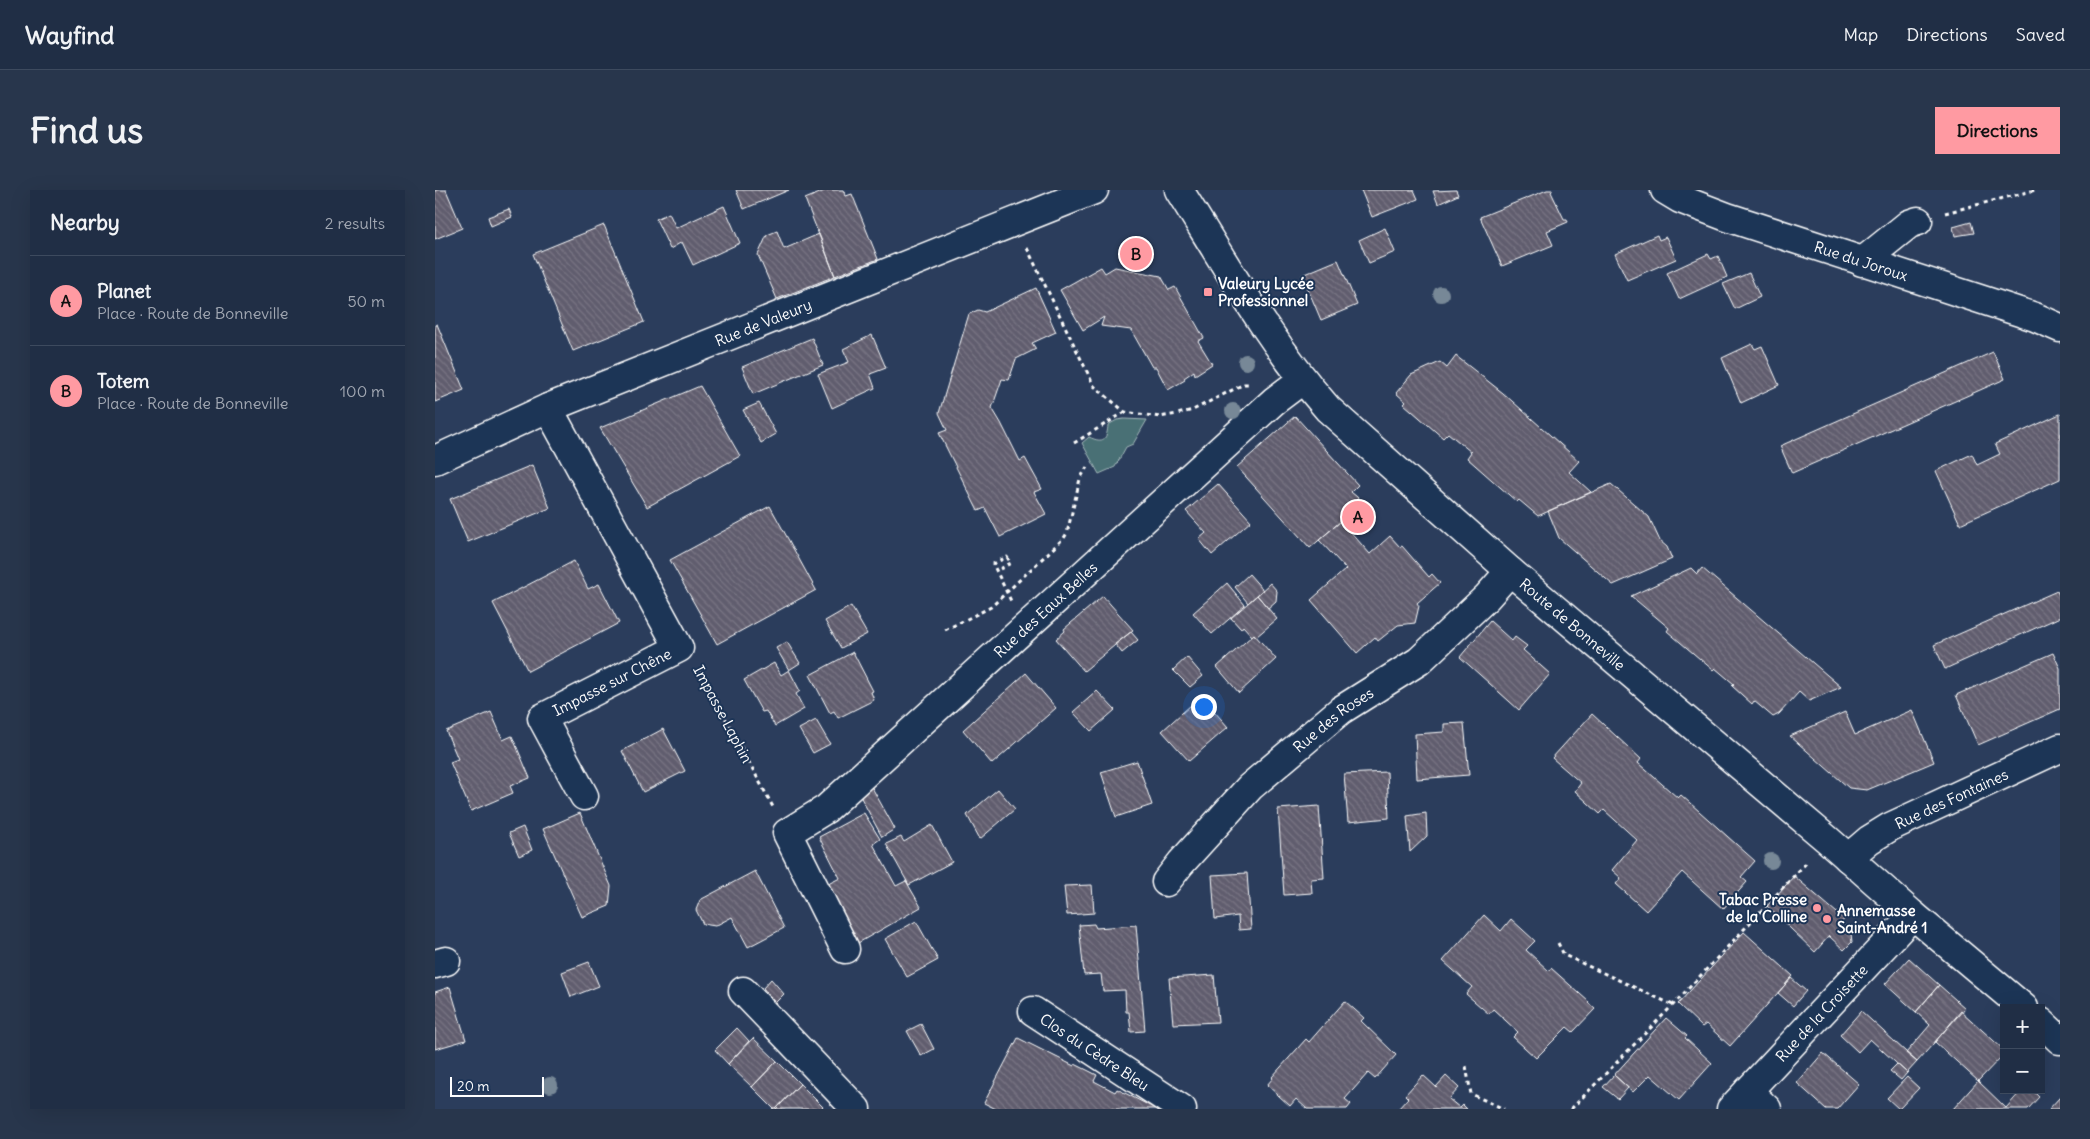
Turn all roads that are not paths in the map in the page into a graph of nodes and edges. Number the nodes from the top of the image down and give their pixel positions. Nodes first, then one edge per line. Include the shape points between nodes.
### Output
1 (1094, 190) edge
2 (1179, 190) edge
3 (1665, 190) edge
4 (1918, 221) road end
5 (1862, 262) junction
6 (2060, 328) edge
7 (1302, 380) junction
8 (548, 408) junction
9 (435, 460) edge
10 (1511, 571) junction
11 (2060, 748) edge
12 (584, 796) dead end
13 (1848, 858) junction
14 (1166, 882) dead end
15 (1913, 915) junction
16 (845, 949) dead end
17 (743, 991) dead end
18 (2019, 1004) edge
19 (1033, 1011) dead end
20 (2045, 1026) edge
21 (2060, 1040) edge
22 (1748, 1103) edge
23 (856, 1109) edge
24 (1182, 1109) edge

1 - 8 street, Rue de Valeury
2 - 7 street, Route de Bonneville
3 - 5 street, Rue du Joroux via 1727,217
4 - 5 street via 1909,224
5 - 6 street, Rue du Joroux via 2035,317
7 - 10 street, Route de Bonneville via 1328,410
7 - 16 street, Rue des Eaux Belles via 1274,401 826,809 787,833
8 - 9 street, Rue de Valeury
8 - 12 street, Impasse sur Chêne via 679,648 542,718
10 - 13 street, Route de Bonneville
10 - 14 street, Rue des Roses via 1419,661 1341,710 1257,780
11 - 13 street, Rue des Fontaines via 1890,827
13 - 15 street, Route de Bonneville
15 - 18 street, Route de Bonneville
15 - 22 street, Rue de la Croisette
17 - 23 street
19 - 24 street, Clos du Cèdre Bleu
20 - 21 street

